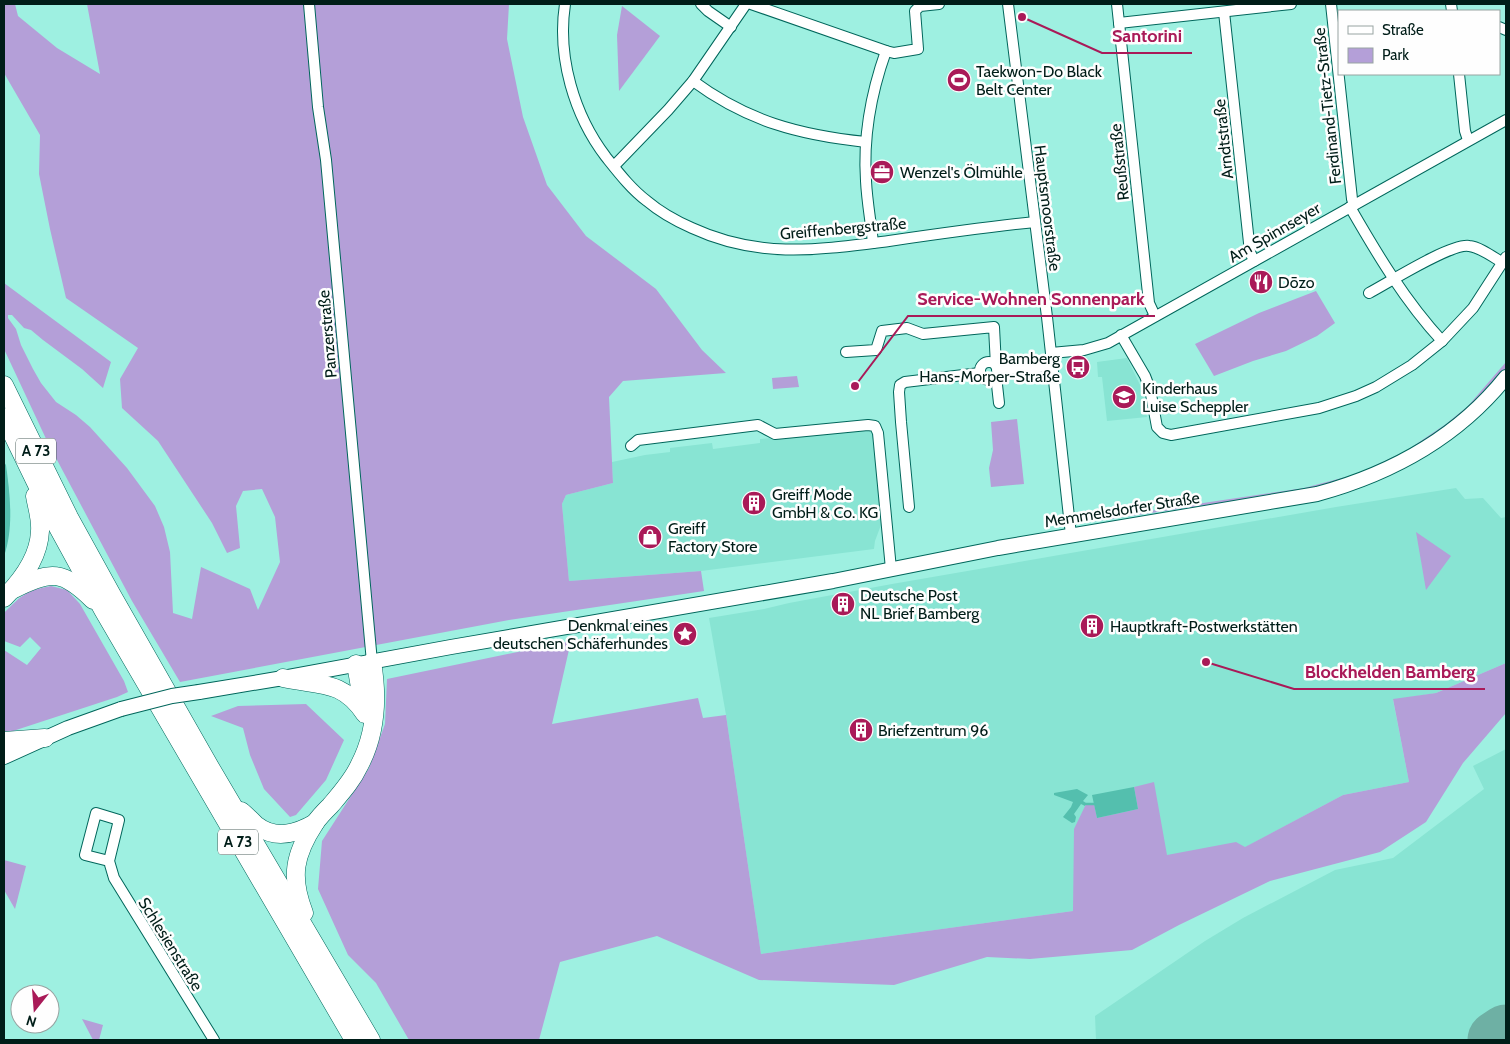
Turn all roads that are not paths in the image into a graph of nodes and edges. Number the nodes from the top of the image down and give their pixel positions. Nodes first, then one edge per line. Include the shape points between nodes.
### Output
1 (309, 4) edge
2 (565, 4) edge
3 (701, 4) edge
4 (746, 4) edge
5 (751, 4) edge
6 (939, 4) edge
7 (1008, 4) edge
8 (1117, 4) edge
9 (1291, 4) edge
10 (1330, 4) edge
11 (1224, 12) junction
12 (1119, 23) junction
13 (731, 27) junction
14 (886, 51) junction
15 (1338, 75) edge
16 (1338, 75) edge
17 (1459, 75) edge
18 (692, 80) junction
19 (1506, 120) edge
20 (1468, 140) junction
21 (866, 142) junction
22 (614, 166) junction
23 (1352, 206) junction
24 (1035, 222) junction
25 (873, 243) junction
26 (1504, 260) edge
27 (1254, 261) junction
28 (1394, 279) junction
29 (1369, 294) dead end
30 (1155, 316) junction
31 (1121, 335) junction
32 (1442, 341) junction
33 (846, 352) dead end
34 (1051, 353) junction
35 (1052, 366) junction
36 (996, 371) junction
37 (1506, 377) edge
38 (4, 385) edge
39 (999, 403) dead end
40 (4, 417) edge
41 (631, 446) dead end
42 (31, 474) junction
43 (909, 507) dead end
44 (1071, 535) junction
45 (891, 569) junction
46 (8, 594) edge
47 (103, 610) junction
48 (364, 663) junction
49 (283, 678) junction
50 (365, 714) junction
51 (370, 737) junction
52 (45, 738) junction
53 (4, 741) edge
54 (4, 757) edge
55 (230, 802) junction
56 (315, 822) junction
57 (109, 861) junction
58 (312, 940) junction
59 (214, 1040) edge
60 (354, 1040) edge
61 (371, 1040) edge

1 - 48 street, Panzerstraße via 326,160
2 - 22 street, Greiffenbergstraße via 564,51 574,96 592,136
3 - 13 street
4 - 13 street
5 - 14 street
6 - 14 street via 917,8 914,16 918,49
7 - 24 street, Hauptsmoorstraße
8 - 12 street, Reußstraße
9 - 11 street
10 - 16 street, Ferdinand-Tietz-Straße
11 - 12 street
11 - 27 street, Arndtstraße via 1250,252
12 - 30 street, Reußstraße via 1149,302
13 - 18 street
14 - 21 street via 869,113
15 - 23 street, Ferdinand-Tietz-Straße
17 - 20 street
18 - 21 street via 717,98 760,119 797,131
18 - 22 street
19 - 20 street, Am Spinnseyer
20 - 23 street, Am Spinnseyer
21 - 25 street via 866,181
22 - 25 street, Greiffenbergstraße via 646,201 663,213 732,244 770,250 798,250
23 - 27 street, Am Spinnseyer
23 - 28 street
24 - 25 street, Greiffenbergstraße
24 - 34 street, Hauptsmoorstraße
26 - 28 street via 1474,247 1461,246 1447,250
26 - 32 street via 1473,308
27 - 30 street, Am Spinnseyer
28 - 29 street
28 - 32 street
30 - 31 street, Am Spinnseyer
31 - 32 street via 1145,376 1157,427 1171,435 1296,413 1356,396 1393,378
31 - 34 street, Am Spinnseyer via 1094,348
33 - 36 street via 876,350 882,331 907,328 923,334 994,328
34 - 35 street, Hauptsmoorstraße
35 - 36 street
35 - 44 street, Hauptsmoorstraße
36 - 39 street
36 - 43 street via 988,362 981,367 980,373 900,385
37 - 44 main road, Memmelsdorfer Straße via 1462,422 1435,442 1358,482 1317,494
38 - 55 highway, A 73 via 69,517
40 - 42 highway, A 73
41 - 45 street via 638,440 758,425 775,434 875,426
42 - 46 highway via 41,530 31,563
42 - 47 highway, A 73
44 - 45 main road, Memmelsdorfer Straße
45 - 48 main road, Memmelsdorfer Straße
46 - 47 highway via 39,578 62,577 82,589
47 - 60 highway, A 73
48 - 49 main road, Memmelsdorfer Straße
48 - 50 highway
48 - 51 highway via 375,679 374,722
49 - 50 highway via 337,688 358,703
49 - 52 main road, Memmelsdorfer Straße, bridge via 172,696 121,709
50 - 51 highway
51 - 56 highway via 352,779
52 - 53 highway
52 - 54 main road, Memmelsdorfer Straße
55 - 56 highway via 268,832 296,833
55 - 58 highway, A 73
56 - 58 highway via 298,856 295,871 296,888
57 - 57 street via 119,820 96,813 85,855
57 - 59 street, Schlesienstraße via 123,895
58 - 61 highway, A 73

